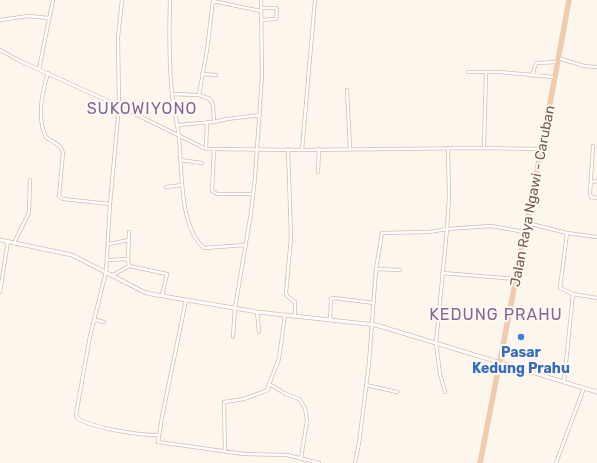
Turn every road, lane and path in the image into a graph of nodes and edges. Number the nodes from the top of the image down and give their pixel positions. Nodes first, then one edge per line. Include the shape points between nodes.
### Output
1 (53, 0) edge
2 (122, 0) edge
3 (170, 0) edge
4 (261, 0) edge
5 (315, 0) edge
6 (569, 0) edge
7 (213, 1) edge
8 (261, 10) junction
9 (49, 18) junction
10 (0, 20) edge
11 (261, 20) junction
12 (0, 50) edge
13 (558, 58) junction
14 (597, 66) edge
15 (40, 69) junction
16 (468, 72) dead end
17 (486, 72) junction
18 (48, 73) junction
19 (202, 74) junction
20 (216, 75) dead end
21 (532, 76) junction
22 (554, 77) junction
23 (347, 90) dead end
24 (172, 94) junction
25 (199, 95) junction
26 (119, 106) junction
27 (260, 115) junction
28 (207, 122) junction
29 (214, 122) junction
30 (177, 125) junction
31 (178, 136) junction
32 (593, 146) dead end
33 (448, 148) junction
34 (484, 148) junction
35 (206, 149) junction
36 (214, 149) junction
37 (257, 149) junction
38 (288, 149) junction
39 (319, 149) junction
40 (350, 149) junction
41 (541, 149) junction
42 (302, 150) junction
43 (180, 160) junction
44 (202, 163) dead end
45 (318, 172) dead end
46 (30, 180) dead end
47 (597, 181) edge
48 (591, 182) junction
49 (182, 185) junction
50 (166, 187) dead end
51 (253, 194) junction
52 (597, 198) edge
53 (110, 204) junction
54 (527, 223) junction
55 (448, 229) junction
56 (129, 232) dead end
57 (525, 232) junction
58 (567, 233) junction
59 (597, 237) edge
60 (0, 240) edge
61 (129, 240) junction
62 (8, 241) junction
63 (14, 243) junction
64 (109, 244) junction
65 (246, 245) junction
66 (128, 259) junction
67 (107, 260) junction
68 (129, 266) junction
69 (376, 269) junction
70 (400, 270) dead end
71 (106, 272) junction
72 (442, 273) junction
73 (113, 275) junction
74 (516, 279) junction
75 (0, 292) edge
76 (573, 294) junction
77 (162, 296) junction
78 (597, 298) edge
79 (186, 300) junction
80 (374, 303) junction
81 (235, 308) junction
82 (257, 312) junction
83 (285, 316) junction
84 (295, 316) junction
85 (95, 320) junction
86 (330, 320) junction
87 (104, 322) dead end
88 (372, 324) junction
89 (259, 332) dead end
90 (233, 337) dead end
91 (436, 343) junction
92 (500, 362) junction
93 (564, 382) junction
94 (269, 384) junction
95 (366, 385) junction
96 (584, 388) junction
97 (397, 392) dead end
98 (445, 392) dead end
99 (597, 392) edge
100 (159, 435) junction
101 (225, 451) junction
102 (301, 458) junction
103 (314, 462) edge
104 (319, 463) edge
105 (355, 463) edge
106 (480, 463) edge
107 (556, 463) edge

1 - 9 street
2 - 26 street via 118,43
3 - 24 street
4 - 8 street
5 - 42 street
6 - 13 highway, Jalan Raya Ngawi - Caruban
7 - 8 street
7 - 19 street
8 - 11 street
8 - 11 street via 277,10 276,20
9 - 10 street via 28,16
9 - 15 street
11 - 27 street
12 - 15 street
13 - 14 street via 584,66
13 - 21 street via 536,63
13 - 22 highway, Jalan Raya Ngawi - Caruban
15 - 18 street
16 - 17 street
17 - 21 street
17 - 34 street
18 - 26 street
18 - 53 street via 44,90 42,125 46,137 62,148 59,196 63,199
19 - 20 street
19 - 25 street
21 - 22 street
22 - 41 highway, Jalan Raya Ngawi - Caruban
23 - 40 street
24 - 25 street
24 - 30 street
25 - 29 street via 210,99
26 - 31 street
26 - 53 street
27 - 29 street
27 - 37 street
28 - 29 street
28 - 30 street
28 - 35 street
30 - 31 street
31 - 35 street
31 - 43 street
32 - 48 street
33 - 34 street
33 - 40 street
33 - 55 street
34 - 41 street
35 - 36 street
36 - 37 street
36 - 51 street via 212,191 217,194
37 - 38 street
37 - 51 street
38 - 42 street
38 - 84 street via 291,237 286,292 295,302
39 - 40 street
39 - 42 street
39 - 45 street
41 - 54 highway, Jalan Raya Ngawi - Caruban
43 - 44 street
43 - 49 street
46 - 63 street via 29,213
47 - 48 street
48 - 52 street via 590,196
49 - 50 street
49 - 65 street via 189,226 201,246 208,249
51 - 65 street
53 - 64 street
54 - 57 highway, Jalan Raya Ngawi - Caruban
54 - 58 street
55 - 57 street via 491,226
55 - 69 street via 382,233
55 - 72 street
56 - 61 street
57 - 74 highway, Jalan Raya Ngawi - Caruban
58 - 59 street
58 - 76 street via 560,286 561,289
60 - 62 street
61 - 64 street
61 - 66 street
62 - 63 street
62 - 75 street
63 - 71 street via 72,255
64 - 67 street
65 - 81 street
66 - 67 street
66 - 68 street
67 - 71 street
68 - 73 street
68 - 77 street via 167,274
69 - 70 street
69 - 80 street
71 - 73 street
71 - 85 street
72 - 74 street
72 - 91 street
73 - 77 street via 144,292
74 - 92 highway, Jalan Raya Ngawi - Caruban
76 - 78 street
76 - 93 street
77 - 79 street
79 - 81 street
79 - 100 street
80 - 86 street via 331,299
80 - 88 street
81 - 82 street
81 - 90 street
82 - 83 street
82 - 89 street
83 - 84 street
83 - 94 street via 279,359
84 - 86 street
85 - 87 street
85 - 100 street via 77,417 88,424
86 - 88 street
88 - 91 street
88 - 95 street
91 - 92 street
91 - 98 street via 437,360
92 - 93 street
92 - 106 highway, Jalan Raya Ngawi - Caruban
93 - 96 street
94 - 101 street via 268,390 244,399 224,402
94 - 102 street via 299,399 306,408 307,420
95 - 97 street
95 - 105 street
96 - 99 street
96 - 107 street
100 - 101 street via 158,442
101 - 102 street
102 - 103 street
103 - 104 street

